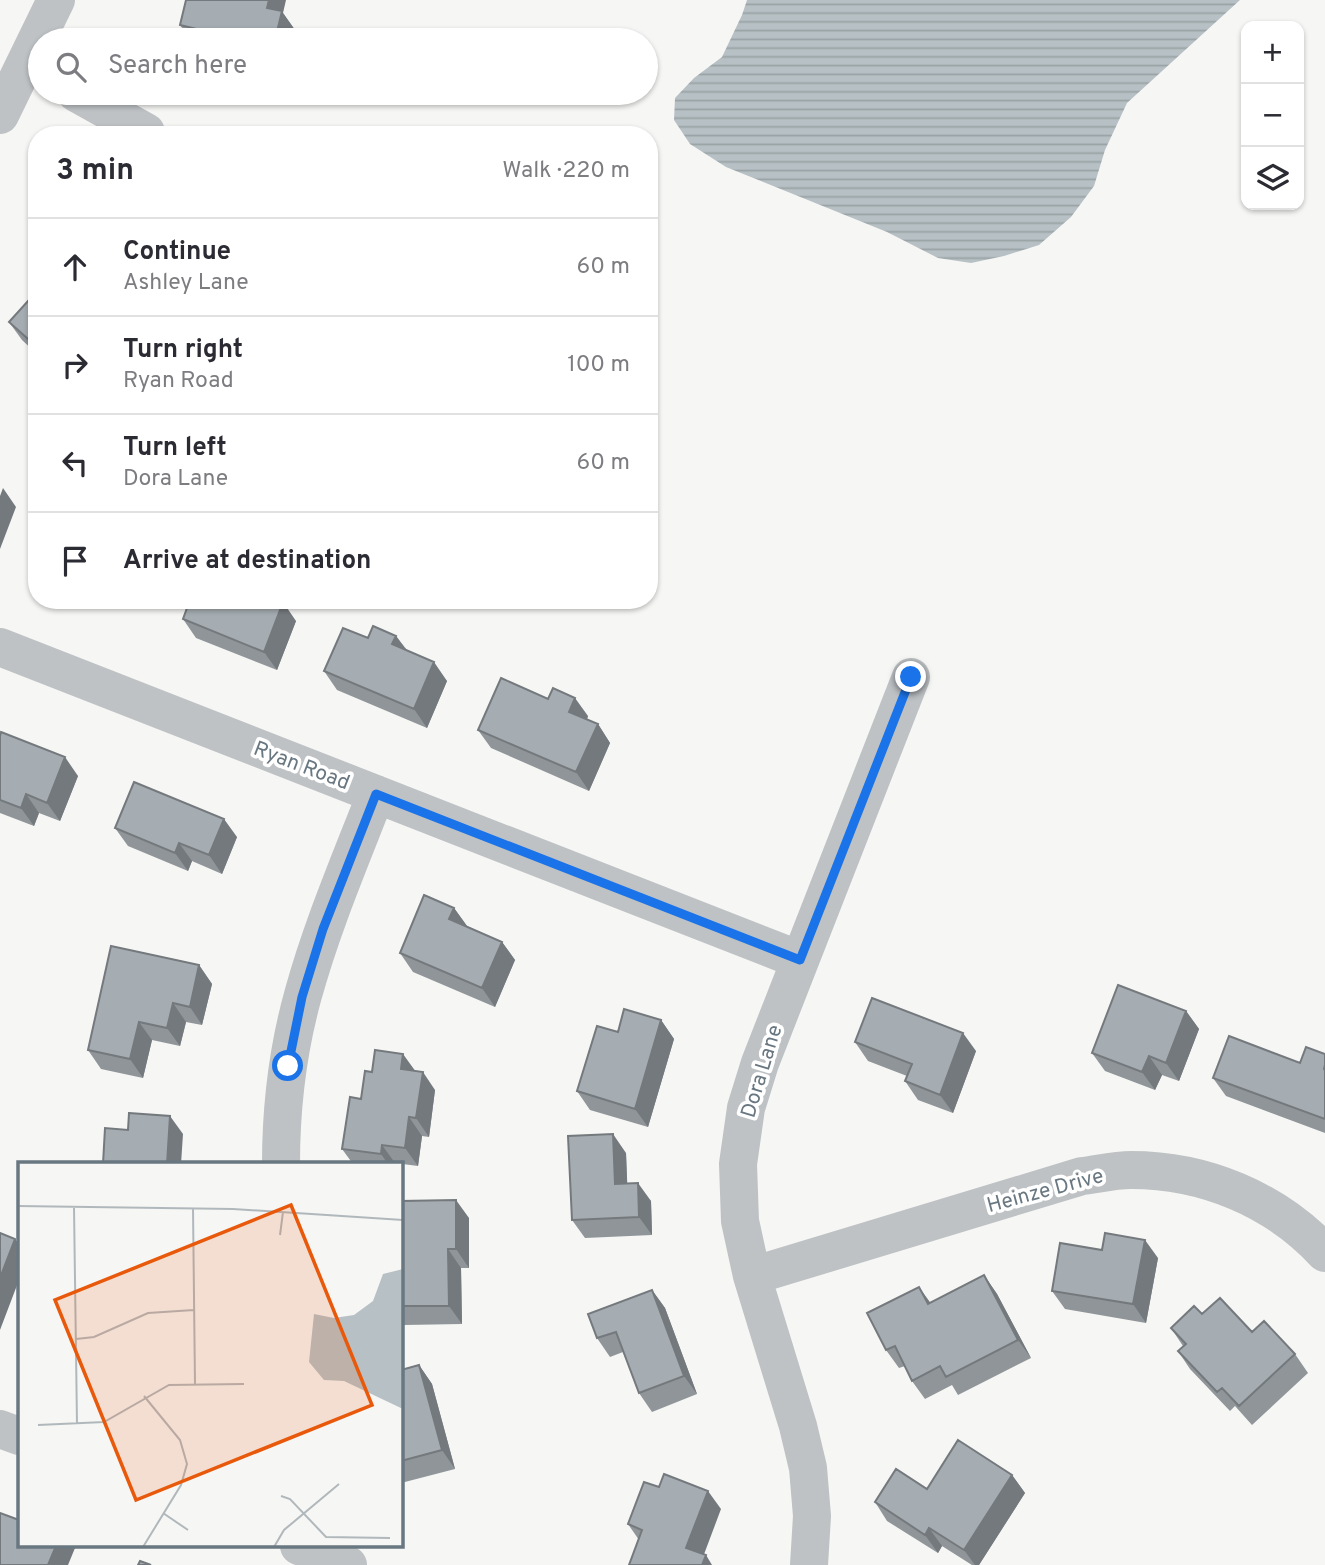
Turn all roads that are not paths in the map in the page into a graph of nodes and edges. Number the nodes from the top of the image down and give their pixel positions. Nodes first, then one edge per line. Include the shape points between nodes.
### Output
1 (56, 0) edge
2 (46, 28) edge
3 (28, 75) edge
4 (98, 105) edge
5 (0, 115) edge
6 (135, 126) edge
7 (0, 647) edge
8 (911, 677) dead end
9 (376, 794) junction
10 (800, 960) junction
11 (281, 1162) edge
12 (1325, 1253) edge
13 (752, 1276) junction
14 (0, 1429) edge
15 (18, 1436) edge
16 (304, 1548) edge
17 (348, 1565) edge
18 (809, 1565) edge

1 - 2 street
3 - 5 street
4 - 6 street
7 - 9 street, Ryan Road
8 - 10 street, Dora Lane
9 - 10 street, Ryan Road
9 - 11 street via 323,929 302,997 288,1066
10 - 13 street, Dora Lane via 746,1108 738,1193
12 - 13 street, Heinze Drive via 1278,1212 1238,1191 1195,1177 1127,1170 1082,1176
13 - 18 street, Dora Lane via 808,1468 812,1516
14 - 15 street
16 - 17 street

